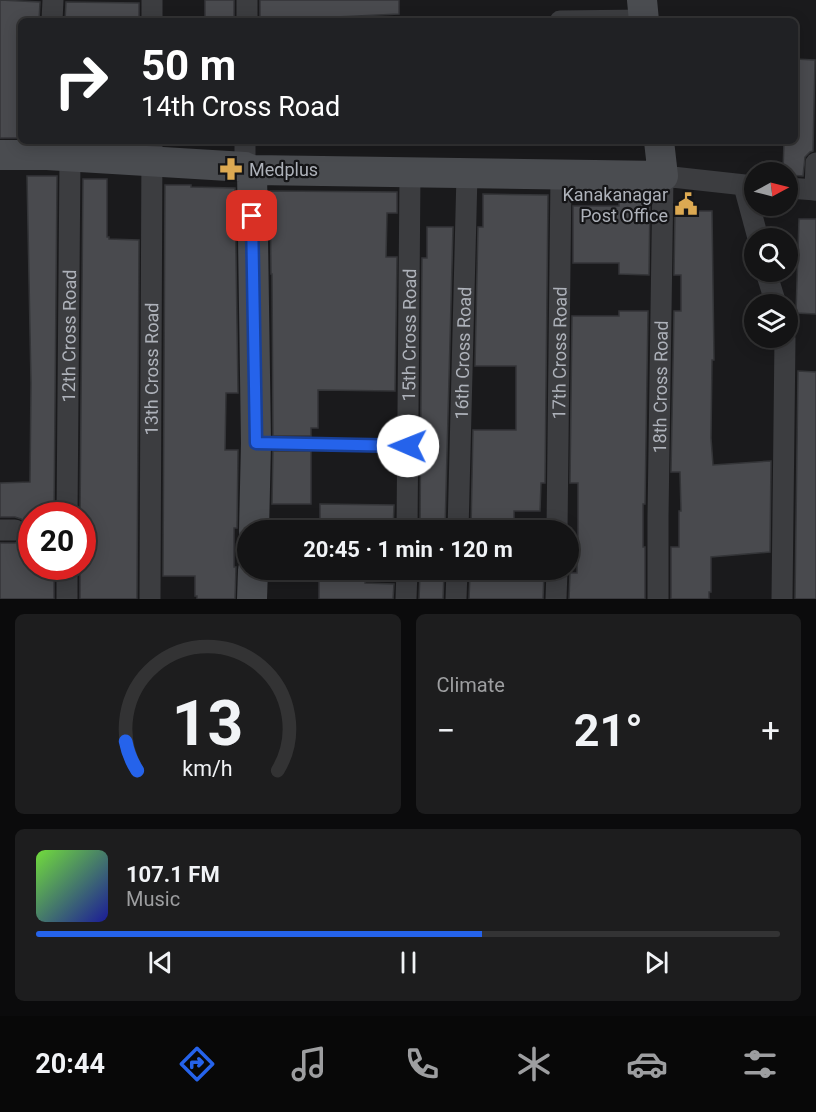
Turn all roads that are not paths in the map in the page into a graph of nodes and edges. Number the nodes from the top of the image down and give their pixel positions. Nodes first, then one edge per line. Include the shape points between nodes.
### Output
1 (53, 0) edge
2 (152, 0) edge
3 (248, 0) edge
4 (643, 14) edge
5 (52, 18) edge
6 (152, 18) edge
7 (247, 18) edge
8 (596, 18) edge
9 (659, 144) edge
10 (55, 151) edge
11 (152, 151) edge
12 (0, 155) edge
13 (247, 160) edge
14 (816, 162) edge
15 (410, 173) junction
16 (466, 174) junction
17 (561, 175) junction
18 (663, 176) junction
19 (744, 185) edge
20 (798, 189) edge
21 (815, 190) edge
22 (785, 348) edge
23 (256, 443) junction
24 (408, 446) junction
25 (68, 502) edge
26 (254, 520) edge
27 (407, 520) edge
28 (458, 520) edge
29 (557, 520) edge
30 (67, 580) edge
31 (253, 580) edge
32 (407, 580) edge
33 (457, 580) edge
34 (556, 580) edge
35 (67, 599) edge
36 (150, 599) edge
37 (252, 599) edge
38 (406, 599) edge
39 (456, 599) edge
40 (556, 599) edge
41 (658, 599) edge
42 (782, 599) edge

1 - 5 street
2 - 6 street
3 - 7 street
4 - 8 street
9 - 18 street
10 - 11 street
10 - 12 street
10 - 25 street, 12th Cross Road
11 - 13 street
11 - 36 street, 13th Cross Road
13 - 15 street
13 - 23 street
14 - 21 street
15 - 16 street
15 - 24 street, 15th Cross Road
16 - 17 street
16 - 28 street, 16th Cross Road
17 - 18 street
17 - 29 street, 17th Cross Road
18 - 19 street
18 - 41 street, 18th Cross Road
20 - 21 street
22 - 42 street
23 - 24 lane
23 - 26 street
24 - 27 street, 15th Cross Road
30 - 35 street
31 - 37 street
32 - 38 street
33 - 39 street
34 - 40 street

